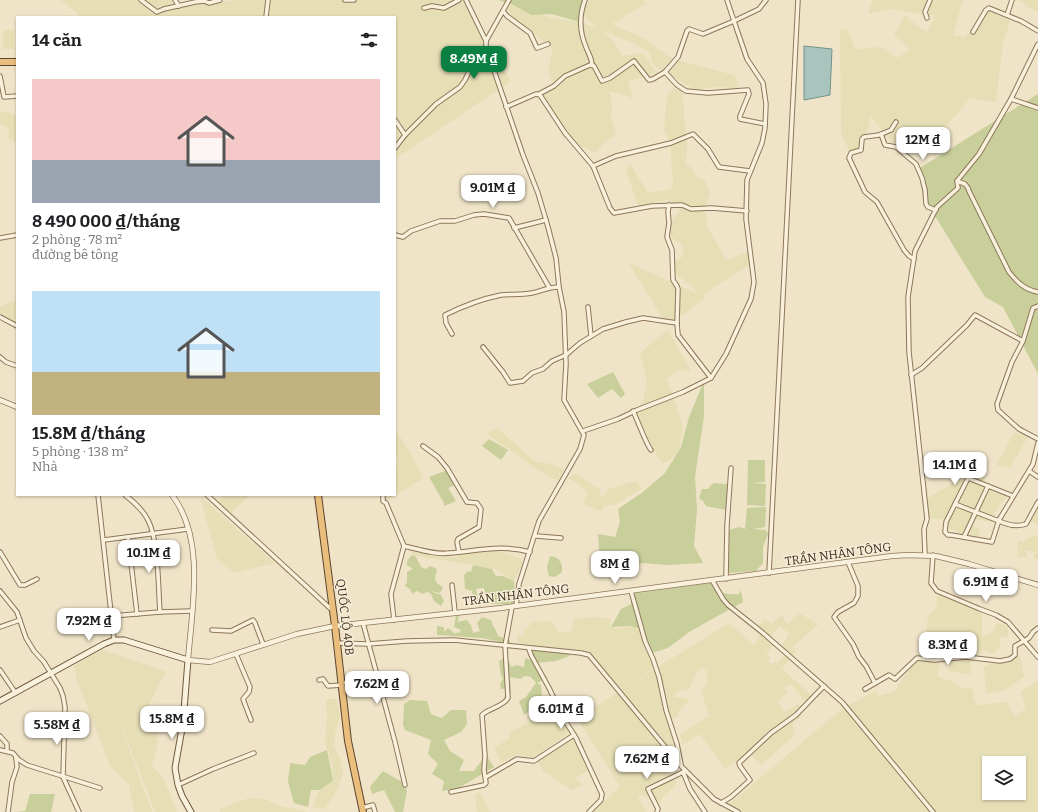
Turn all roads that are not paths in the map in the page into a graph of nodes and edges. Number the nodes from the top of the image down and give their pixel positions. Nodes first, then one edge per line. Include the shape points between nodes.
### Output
1 (141, 0) edge
2 (175, 0) edge
3 (220, 0) edge
4 (268, 0) edge
5 (345, 0) edge
6 (354, 0) edge
7 (459, 0) edge
8 (466, 0) edge
9 (509, 0) edge
10 (585, 0) edge
11 (727, 0) edge
12 (766, 0) edge
13 (798, 0) edge
14 (930, 0) edge
15 (1012, 0) edge
16 (179, 6) junction
17 (424, 8) dead end
18 (503, 11) junction
19 (1007, 15) junction
20 (267, 16) edge
21 (927, 18) dead end
22 (734, 21) junction
23 (1038, 31) edge
24 (973, 32) dead end
25 (486, 41) junction
26 (548, 44) dead end
27 (1038, 44) edge
28 (486, 47) junction
29 (0, 62) edge
30 (16, 62) edge
31 (592, 65) junction
32 (665, 72) junction
33 (0, 76) edge
34 (539, 94) junction
35 (16, 96) edge
36 (4, 97) junction
37 (0, 98) edge
38 (1011, 99) junction
39 (506, 106) junction
40 (1038, 108) edge
41 (396, 122) edge
42 (896, 122) dead end
43 (765, 124) junction
44 (882, 134) junction
45 (405, 135) junction
46 (396, 147) edge
47 (593, 166) junction
48 (750, 171) junction
49 (958, 182) junction
50 (669, 205) junction
51 (936, 210) junction
52 (746, 211) junction
53 (546, 220) junction
54 (514, 228) junction
55 (16, 235) edge
56 (396, 235) edge
57 (0, 238) edge
58 (914, 260) junction
59 (549, 287) junction
60 (559, 287) junction
61 (1038, 292) edge
62 (588, 306) dead end
63 (1038, 306) edge
64 (0, 317) edge
65 (677, 323) junction
66 (16, 325) edge
67 (452, 334) dead end
68 (591, 336) junction
69 (1023, 342) junction
70 (483, 348) dead end
71 (566, 355) junction
72 (0, 358) edge
73 (16, 366) edge
74 (911, 375) junction
75 (711, 378) junction
76 (0, 400) edge
77 (16, 407) edge
78 (633, 411) junction
79 (583, 432) junction
80 (1038, 439) edge
81 (1038, 443) edge
82 (423, 446) dead end
83 (651, 450) dead end
84 (731, 468) dead end
85 (1029, 471) junction
86 (1038, 477) edge
87 (988, 486) junction
88 (98, 496) edge
89 (126, 496) edge
90 (173, 496) edge
91 (208, 496) edge
92 (318, 496) edge
93 (383, 496) edge
94 (1013, 496) junction
95 (1038, 502) edge
96 (955, 504) junction
97 (977, 512) junction
98 (999, 520) junction
99 (188, 529) junction
100 (152, 533) junction
101 (128, 536) junction
102 (536, 536) junction
103 (964, 537) junction
104 (561, 538) dead end
105 (104, 540) junction
106 (404, 546) junction
107 (0, 552) edge
108 (459, 552) junction
109 (530, 552) junction
110 (925, 555) junction
111 (933, 555) junction
112 (1, 558) edge
113 (848, 562) junction
114 (770, 573) junction
115 (37, 578) dead end
116 (726, 579) junction
117 (712, 580) junction
118 (452, 585) dead end
119 (1038, 586) edge
120 (0, 591) edge
121 (631, 591) junction
122 (514, 606) junction
123 (192, 611) junction
124 (333, 611) junction
125 (160, 612) junction
126 (455, 612) junction
127 (137, 614) junction
128 (112, 616) junction
129 (20, 620) junction
130 (394, 620) junction
131 (363, 623) junction
132 (335, 626) junction
133 (0, 627) edge
134 (1038, 628) edge
135 (212, 630) dead end
136 (114, 640) junction
137 (1025, 641) junction
138 (337, 643) junction
139 (263, 644) junction
140 (368, 644) junction
141 (505, 646) junction
142 (529, 648) junction
143 (236, 654) junction
144 (1038, 657) edge
145 (188, 660) junction
146 (0, 670) edge
147 (50, 672) junction
148 (378, 679) junction
149 (319, 680) dead end
150 (875, 683) junction
151 (342, 684) junction
152 (824, 686) junction
153 (865, 689) dead end
154 (15, 692) junction
155 (0, 701) edge
156 (251, 720) dead end
157 (574, 735) junction
158 (0, 736) edge
159 (0, 750) edge
160 (6, 751) junction
161 (254, 753) dead end
162 (16, 758) junction
163 (681, 766) junction
164 (683, 772) junction
165 (63, 776) junction
166 (486, 777) junction
167 (178, 785) junction
168 (405, 785) dead end
169 (100, 788) dead end
170 (451, 792) dead end
171 (721, 803) junction
172 (362, 810) edge
173 (8, 812) edge
174 (79, 812) edge
175 (191, 812) edge
176 (375, 812) edge
177 (589, 812) edge
178 (657, 812) edge
179 (705, 812) edge
180 (738, 812) edge
181 (933, 812) edge

1 - 16 street via 157,12
2 - 16 street
3 - 16 street
4 - 20 street
5 - 6 street
7 - 17 street via 444,8
8 - 25 street
9 - 18 street
10 - 31 street via 580,23
11 - 22 street
12 - 22 street via 759,9
13 - 114 street
14 - 21 street via 925,12
15 - 19 street
18 - 25 street
18 - 26 street via 530,33 537,48
19 - 23 street
19 - 24 street via 988,8
22 - 32 street via 703,34 689,29 677,59
22 - 43 street via 747,59 763,83
25 - 28 street
27 - 38 street
28 - 39 street
28 - 45 street via 475,59 460,87 436,104
29 - 30 highway
31 - 32 street via 602,81 634,61 649,80
31 - 34 street via 565,76
32 - 43 street via 686,91 748,90 749,94 740,119
33 - 36 street
34 - 39 street
34 - 47 street
35 - 36 street
36 - 37 street
38 - 40 street
38 - 49 street via 979,154
39 - 53 street
41 - 45 street
42 - 44 street via 892,130
43 - 48 street via 762,143
44 - 51 street via 885,145 896,147 918,166 926,190 927,206
44 - 58 street via 863,137 861,150 851,153 849,161 865,192 876,201 904,250
45 - 46 street
47 - 48 street via 621,155 672,143 693,134 708,149 719,167
47 - 50 street via 612,212
48 - 52 street via 747,180
49 - 51 street via 958,188
49 - 61 street via 968,188 1009,272 1017,282
50 - 52 street via 682,205 692,209
50 - 65 street via 667,237 672,250 673,280 678,289
51 - 58 street via 915,250
52 - 75 street via 754,282 750,299 726,354
53 - 54 street
53 - 60 street via 556,258
54 - 56 street via 509,218 484,214 440,221 411,231 402,237
54 - 59 street
55 - 57 street
58 - 74 street via 908,297
59 - 60 street
59 - 67 street via 532,293 480,300 445,315
60 - 71 street via 564,312
62 - 68 street
63 - 69 street via 1033,308
64 - 66 street
65 - 68 street via 643,318 603,329
65 - 75 street via 678,335
68 - 71 street
69 - 74 street via 975,315 922,368
69 - 80 street via 1008,371 997,406 998,410 1019,429
70 - 71 street via 510,383 523,381 532,373 543,369 552,360
71 - 79 street via 564,400
72 - 73 street
74 - 110 street via 927,519 924,529
75 - 78 street
76 - 77 street
78 - 79 street
78 - 83 street
79 - 102 street via 580,449 540,521
81 - 85 street
82 - 108 street via 438,457 447,468 467,502 477,503 481,509 479,527 458,539
84 - 116 street
85 - 86 street
85 - 94 street
87 - 94 street
87 - 96 street via 968,478
87 - 97 street
88 - 105 street
89 - 100 street via 148,518
90 - 99 street via 184,515
91 - 124 street
92 - 124 highway, QUỐC LỘ 40B
93 - 106 street
94 - 98 street
95 - 98 street via 1026,524 1012,525
96 - 97 street
96 - 103 street via 946,522 945,532 948,535
97 - 98 street
97 - 103 street
98 - 103 street via 991,543
99 - 100 street
99 - 123 street via 195,561
100 - 101 street
100 - 125 street via 155,542
101 - 105 street
101 - 127 street
102 - 104 street
102 - 109 street
105 - 128 street
106 - 108 street via 440,553
106 - 130 street via 391,594
107 - 112 street
108 - 109 street via 504,549
109 - 122 street
110 - 111 street, TRẦN NHÂN TÔNG
110 - 113 street, TRẦN NHÂN TÔNG
111 - 119 street, TRẦN NHÂN TÔNG
111 - 137 street via 933,587 996,614 1008,622
112 - 115 street via 20,585
113 - 114 street, TRẦN NHÂN TÔNG
113 - 150 street via 858,586 858,596 854,603 834,617
114 - 116 street, TRẦN NHÂN TÔNG
116 - 117 street, TRẦN NHÂN TÔNG
117 - 121 street, TRẦN NHÂN TÔNG
117 - 152 street via 728,605
118 - 126 street
120 - 129 street via 15,609
121 - 122 street, TRẦN NHÂN TÔNG
121 - 163 street via 645,641 659,677
122 - 126 street, TRẦN NHÂN TÔNG
122 - 141 street
123 - 125 street
123 - 145 street
124 - 132 highway, QUỐC LỘ 40B
125 - 127 street
126 - 130 street, TRẦN NHÂN TÔNG
127 - 128 street
128 - 136 street
129 - 133 street
129 - 147 street via 28,643
130 - 131 street, TRẦN NHÂN TÔNG
131 - 132 street, TRẦN NHÂN TÔNG
131 - 140 street
132 - 138 highway, QUỐC LỘ 40B
132 - 139 street, TRẦN NHÂN TÔNG
134 - 137 street
135 - 139 street via 231,631 253,620
136 - 145 main road via 124,640
136 - 147 main road
137 - 144 street
137 - 150 street via 1015,646 1014,656 1010,659 917,658 895,679 889,675
138 - 140 street
138 - 151 highway, QUỐC LỘ 40B
139 - 143 street, TRẦN NHÂN TÔNG
140 - 141 street via 454,640
140 - 148 street
141 - 142 street
141 - 166 street via 508,698 482,715
142 - 157 street
142 - 163 street via 591,656
143 - 145 street, TRẦN NHÂN TÔNG via 210,662
143 - 156 street via 250,687 243,699
145 - 167 main road via 183,723 175,768
146 - 154 street
147 - 154 main road
147 - 165 street via 62,693 65,707
148 - 151 street
148 - 168 street
149 - 151 street via 324,679 328,686
150 - 153 street
151 - 172 highway, QUỐC LỘ 40B via 348,741
152 - 171 street via 796,716 771,733 739,763 750,780
152 - 181 street via 845,705
154 - 155 main road
157 - 166 street via 534,761 517,760
157 - 177 street via 602,796
158 - 160 street via 7,744
159 - 160 street
160 - 162 street via 15,754 18,759
161 - 167 street
162 - 165 street via 27,765
162 - 173 street via 17,766
163 - 164 street
163 - 171 street
164 - 178 street via 648,789 658,809
164 - 179 street via 690,789
165 - 169 street
165 - 174 street
166 - 170 street via 484,785
167 - 175 main road
171 - 180 street
172 - 176 street via 373,805

